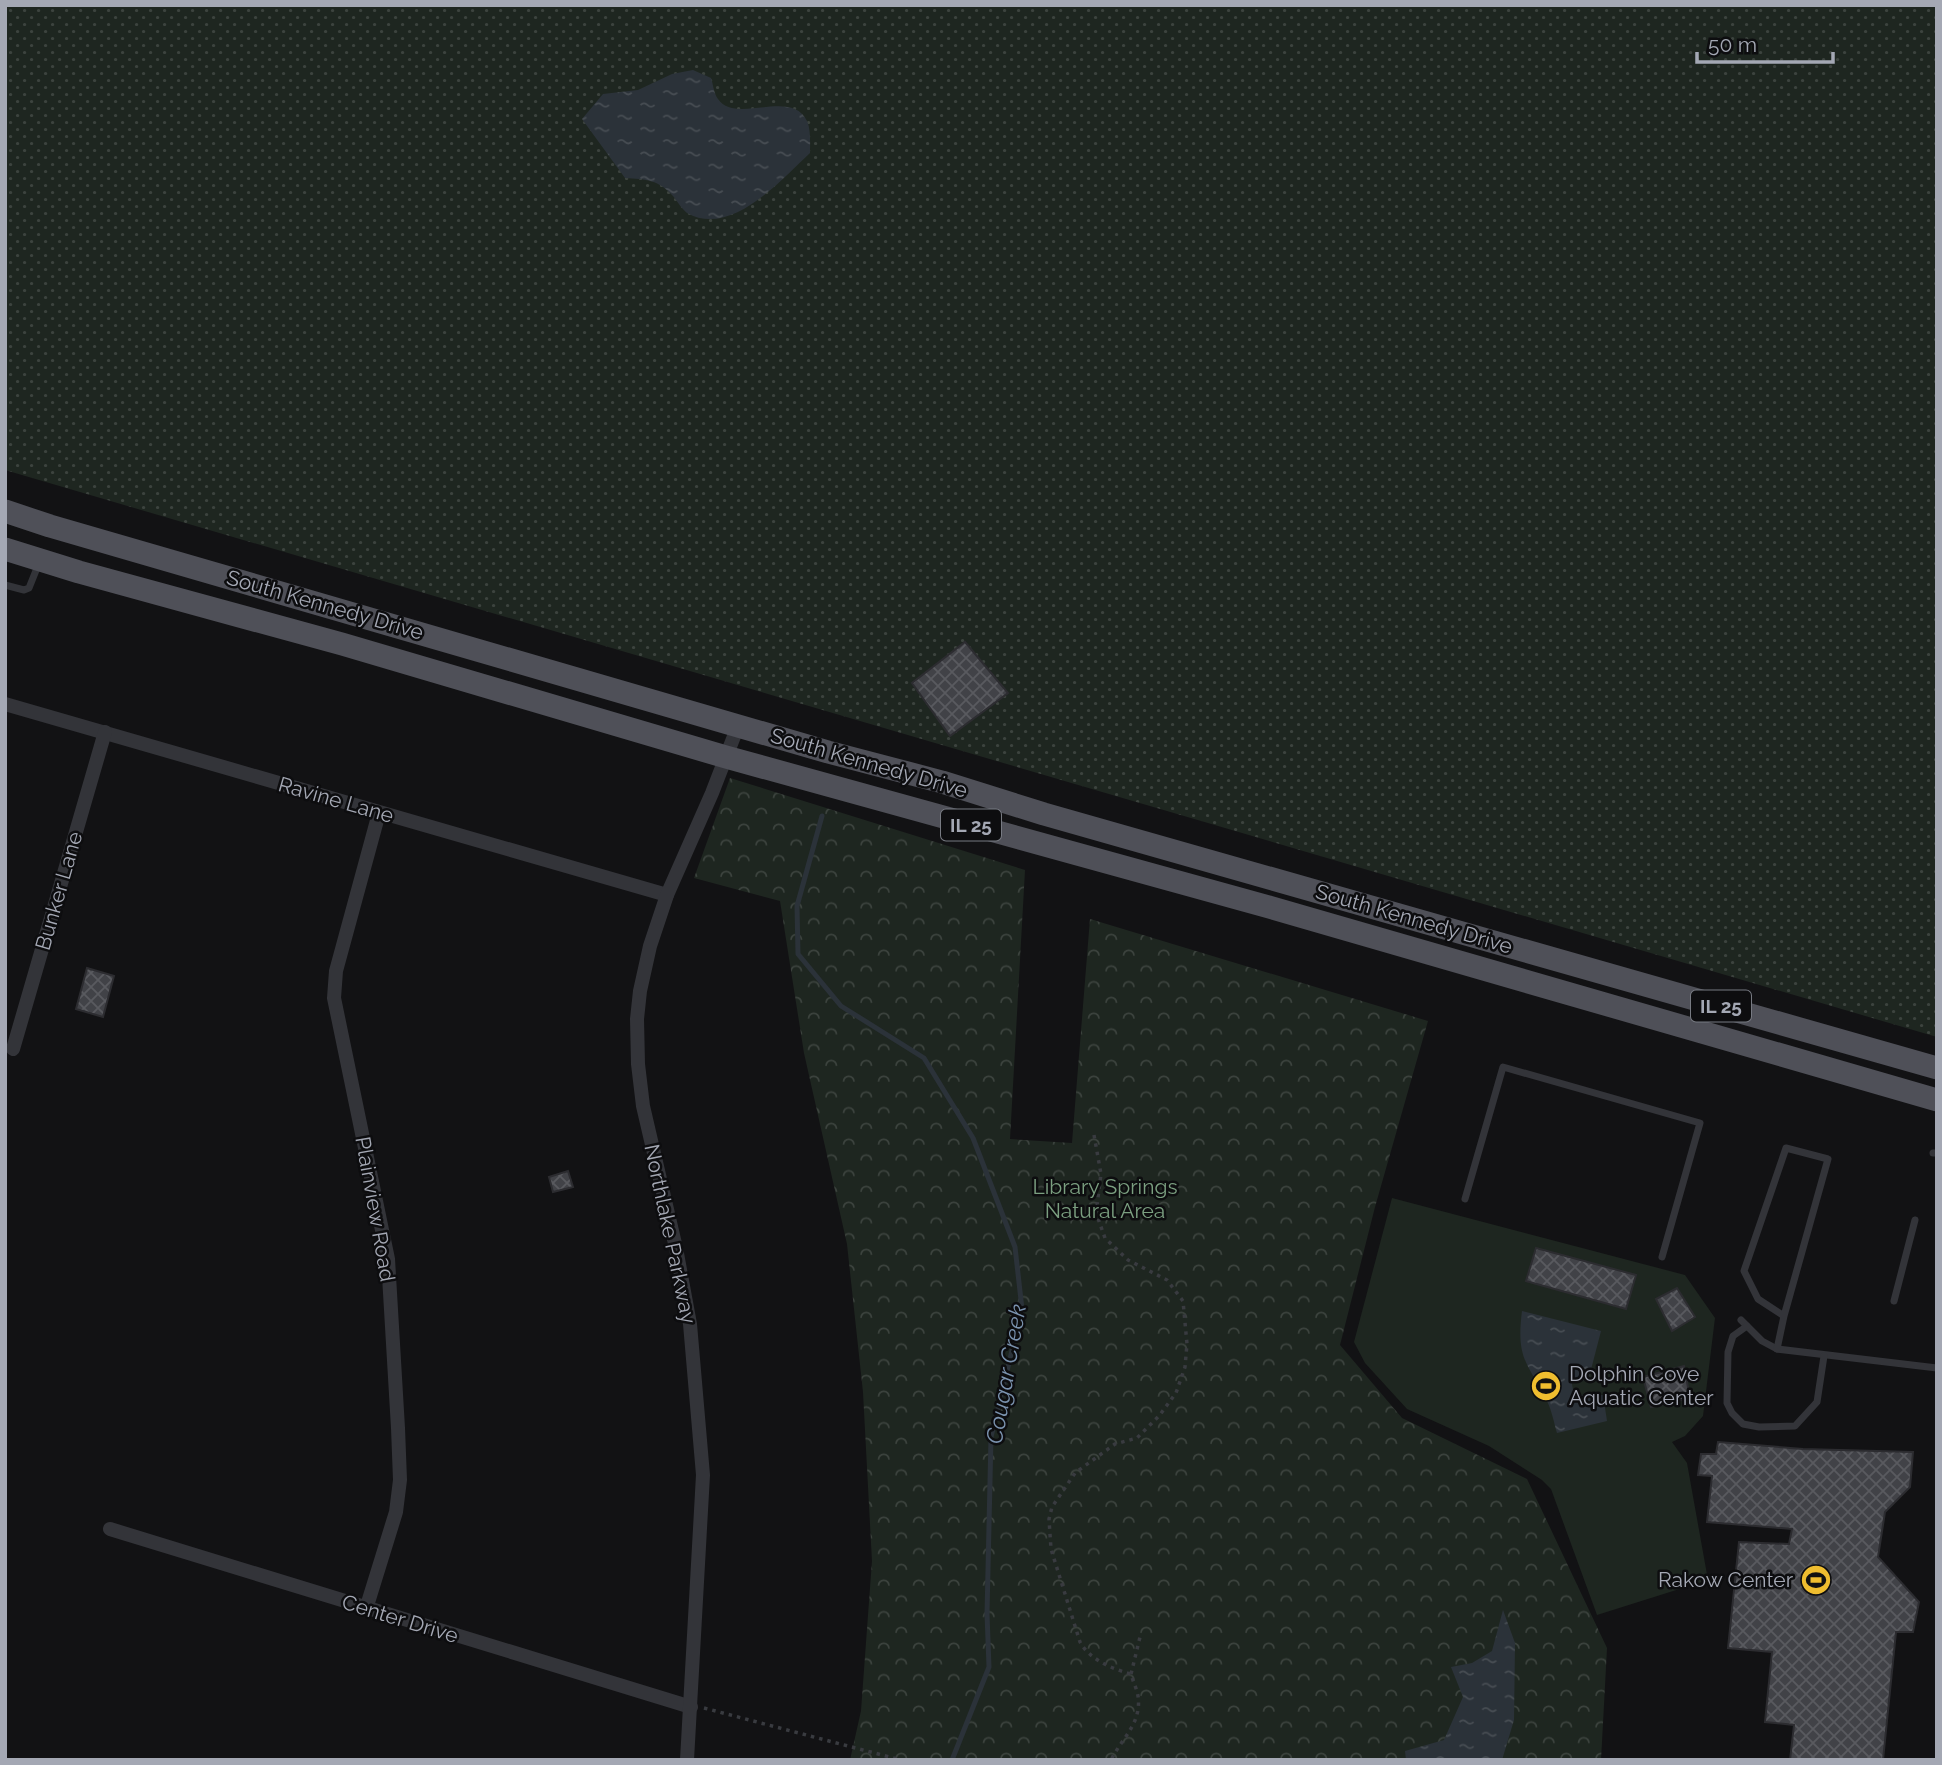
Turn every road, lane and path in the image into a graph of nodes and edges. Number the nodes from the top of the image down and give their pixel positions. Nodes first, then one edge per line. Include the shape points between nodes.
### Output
1 (5, 511) edge
2 (5, 549) edge
3 (40, 560) junction
4 (5, 585) edge
5 (5, 704) edge
6 (738, 726) junction
7 (105, 732) junction
8 (726, 757) junction
9 (379, 813) junction
10 (667, 895) junction
11 (13, 1049) dead end
12 (1937, 1068) edge
13 (1937, 1100) edge
14 (1094, 1135) dead end
15 (1465, 1199) dead end
16 (1915, 1220) dead end
17 (1662, 1257) dead end
18 (1894, 1301) dead end
19 (1784, 1316) junction
20 (1777, 1349) junction
21 (1824, 1356) junction
22 (1937, 1368) edge
23 (110, 1529) dead end
24 (366, 1609) junction
25 (1140, 1637) dead end
26 (1131, 1674) junction
27 (691, 1707) junction
28 (687, 1760) edge
29 (901, 1760) edge
30 (1111, 1760) edge

1 - 6 main road, South Kennedy Drive / IL 25
2 - 3 main road, South Kennedy Drive / IL 25
3 - 4 lane via 29,588
3 - 8 main road, South Kennedy Drive / IL 25
5 - 7 street, Ravine Lane
6 - 8 street, Northlake Parkway
6 - 12 main road, South Kennedy Drive / IL 25
7 - 9 street, Ravine Lane
7 - 11 street, Bunker Lane
8 - 10 street, Northlake Parkway
8 - 13 main road, South Kennedy Drive / IL 25 via 1269,907
9 - 10 street, Ravine Lane
9 - 24 street, Plainview Road via 336,971 334,998 388,1259 398,1428 396,1512
10 - 27 street, Northlake Parkway via 640,991 638,1064 690,1324 703,1475
14 - 26 path via 1101,1174 1096,1213 1105,1238 1128,1260 1167,1280 1183,1301 1187,1344 1176,1393 1159,1416 1137,1438 1115,1444 1075,1473 1049,1519 1051,1549 1080,1642 1086,1653
15 - 17 lane via 1503,1067 1688,1120 1700,1124
16 - 18 lane
19 - 19 lane via 1828,1159 1786,1148 1744,1272 1758,1299
19 - 20 lane
20 - 21 lane
20 - 21 lane via 1744,1323 1733,1336 1728,1352 1727,1403 1743,1424 1795,1426 1817,1402
21 - 22 lane
23 - 24 street, Center Drive
24 - 27 street, Center Drive
25 - 26 path
26 - 30 path via 1138,1695 1137,1716
27 - 28 street, Northlake Parkway
27 - 29 path

